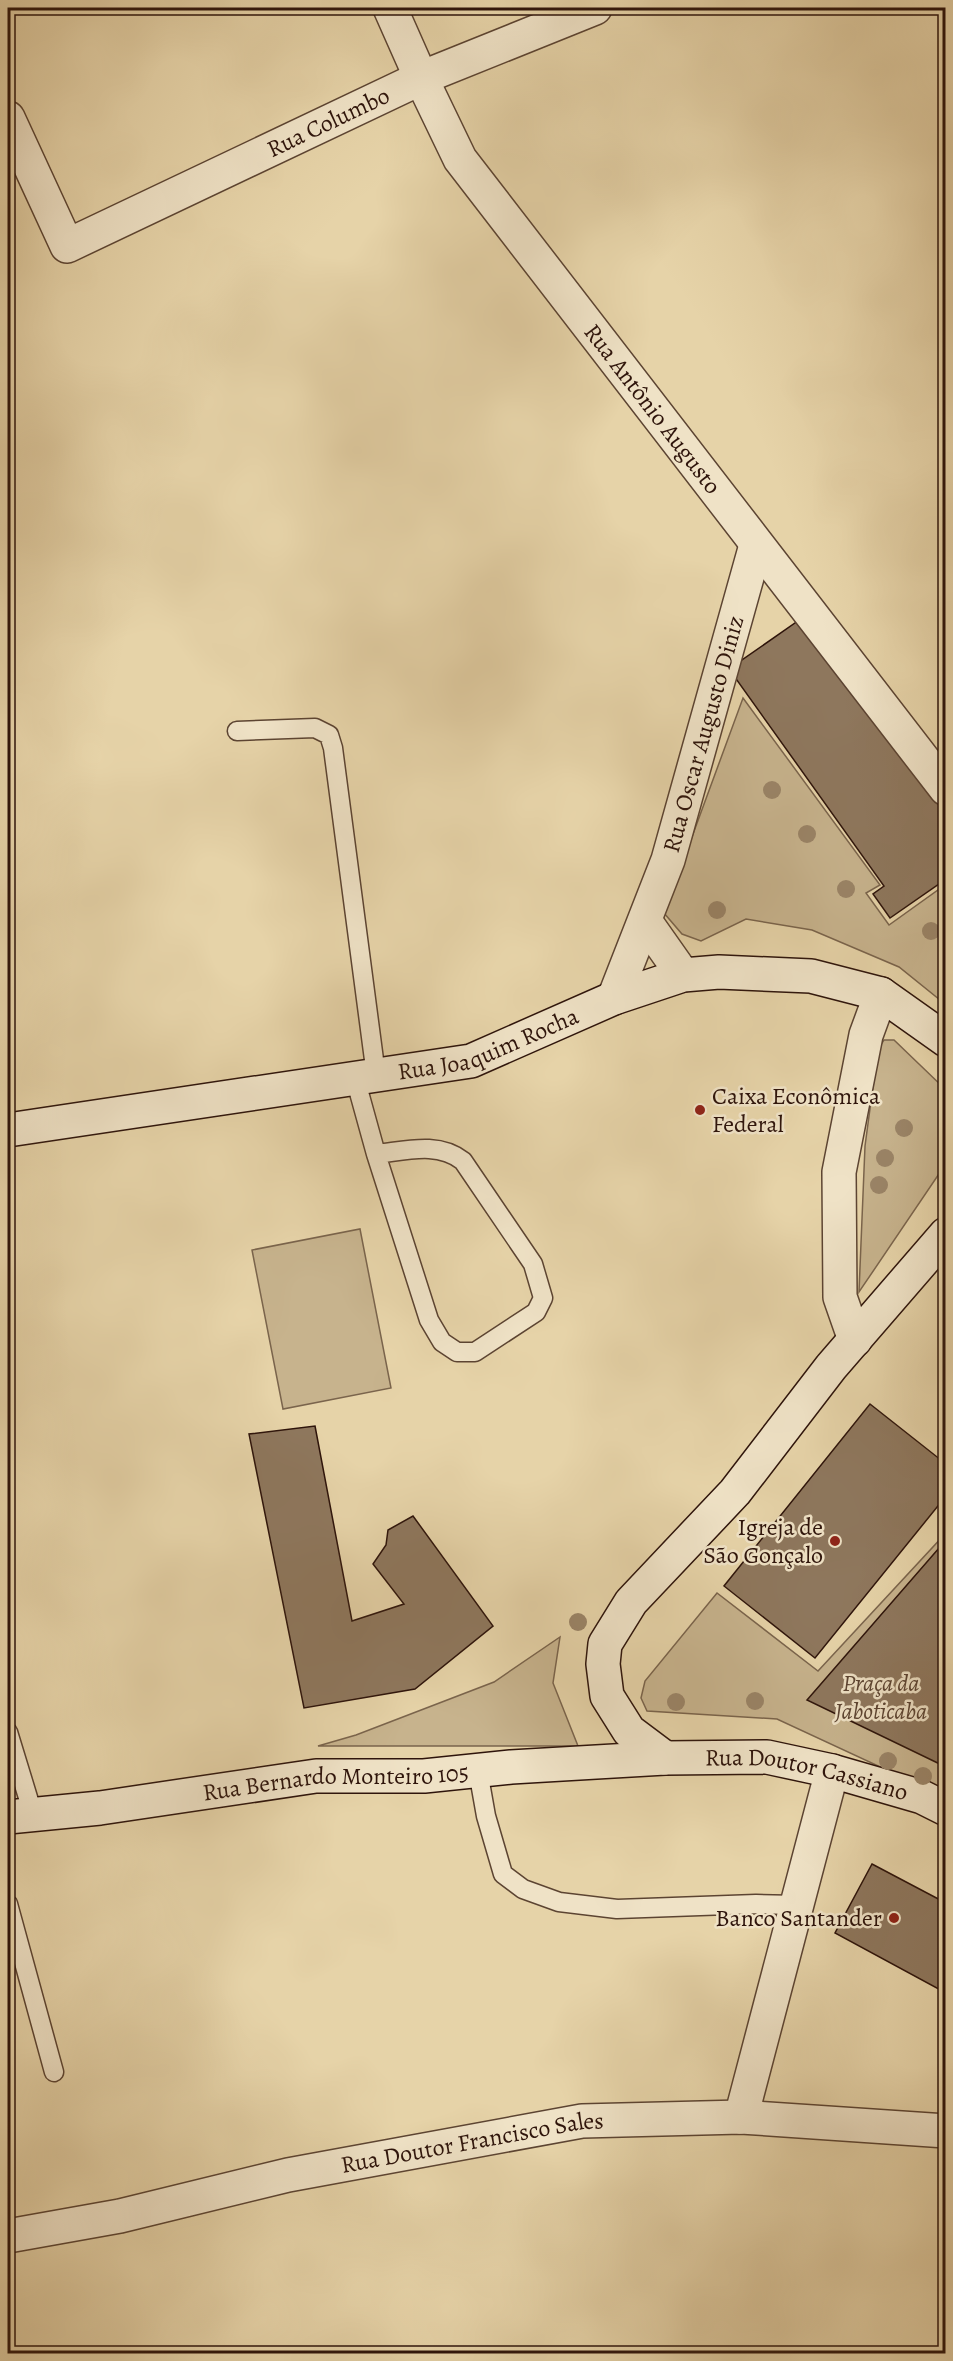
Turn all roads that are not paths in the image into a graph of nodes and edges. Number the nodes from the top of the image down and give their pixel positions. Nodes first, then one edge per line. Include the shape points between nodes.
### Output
1 (390, 8) edge
2 (596, 8) edge
3 (421, 78) junction
4 (8, 118) edge
5 (756, 545) junction
6 (237, 731) dead end
7 (945, 789) edge
8 (645, 921) junction
9 (683, 975) junction
10 (881, 994) junction
11 (614, 998) junction
12 (945, 1040) edge
13 (365, 1076) junction
14 (8, 1130) edge
15 (376, 1154) junction
16 (945, 1234) edge
17 (855, 1340) junction
18 (8, 1732) edge
19 (665, 1758) junction
20 (478, 1771) junction
21 (832, 1771) junction
22 (945, 1809) edge
23 (20, 1816) edge
24 (8, 1904) edge
25 (797, 1905) junction
26 (54, 2072) dead end
27 (741, 2117) junction
28 (945, 2131) edge
29 (8, 2236) edge

1 - 3 street, Rua Antônio Augusto
2 - 3 street, Rua Columbo
3 - 4 street, Rua Columbo via 67,246
3 - 5 street, Rua Antônio Augusto via 460,159
5 - 7 street, Rua Antônio Augusto
5 - 8 street, Rua Oscar Augusto Diniz via 668,860
6 - 13 lane via 315,728 329,735
8 - 9 street
8 - 11 street, Rua Oscar Augusto Diniz
9 - 10 street, Rua Joaquim Rocha via 719,972 811,976
9 - 11 street, Rua Joaquim Rocha
10 - 12 street, Rua Joaquim Rocha
10 - 17 street via 866,1035 839,1172 840,1297
11 - 13 street, Rua Joaquim Rocha via 471,1061
13 - 14 street, Rua Joaquim Rocha
13 - 15 lane
15 - 15 lane via 429,1320 442,1342 457,1352 475,1352 536,1312 543,1298 533,1264 463,1161 452,1152 433,1148
16 - 17 street
17 - 19 street via 735,1492 631,1602 606,1644 603,1664 607,1696 629,1731
18 - 23 lane
19 - 20 street, Rua Bernardo Monteiro 105
19 - 21 street, Rua Doutor Cassiano via 767,1757
20 - 23 street, Rua Bernardo Monteiro 105 via 424,1776 316,1776
20 - 25 lane via 502,1874 523,1889 559,1902 616,1910
21 - 22 street, Rua Doutor Cassiano via 922,1797
21 - 25 street
24 - 26 lane
25 - 27 street
27 - 28 street, Rua Doutor Francisco Sales
27 - 29 street, Rua Doutor Francisco Sales via 582,2121 288,2175 120,2216

